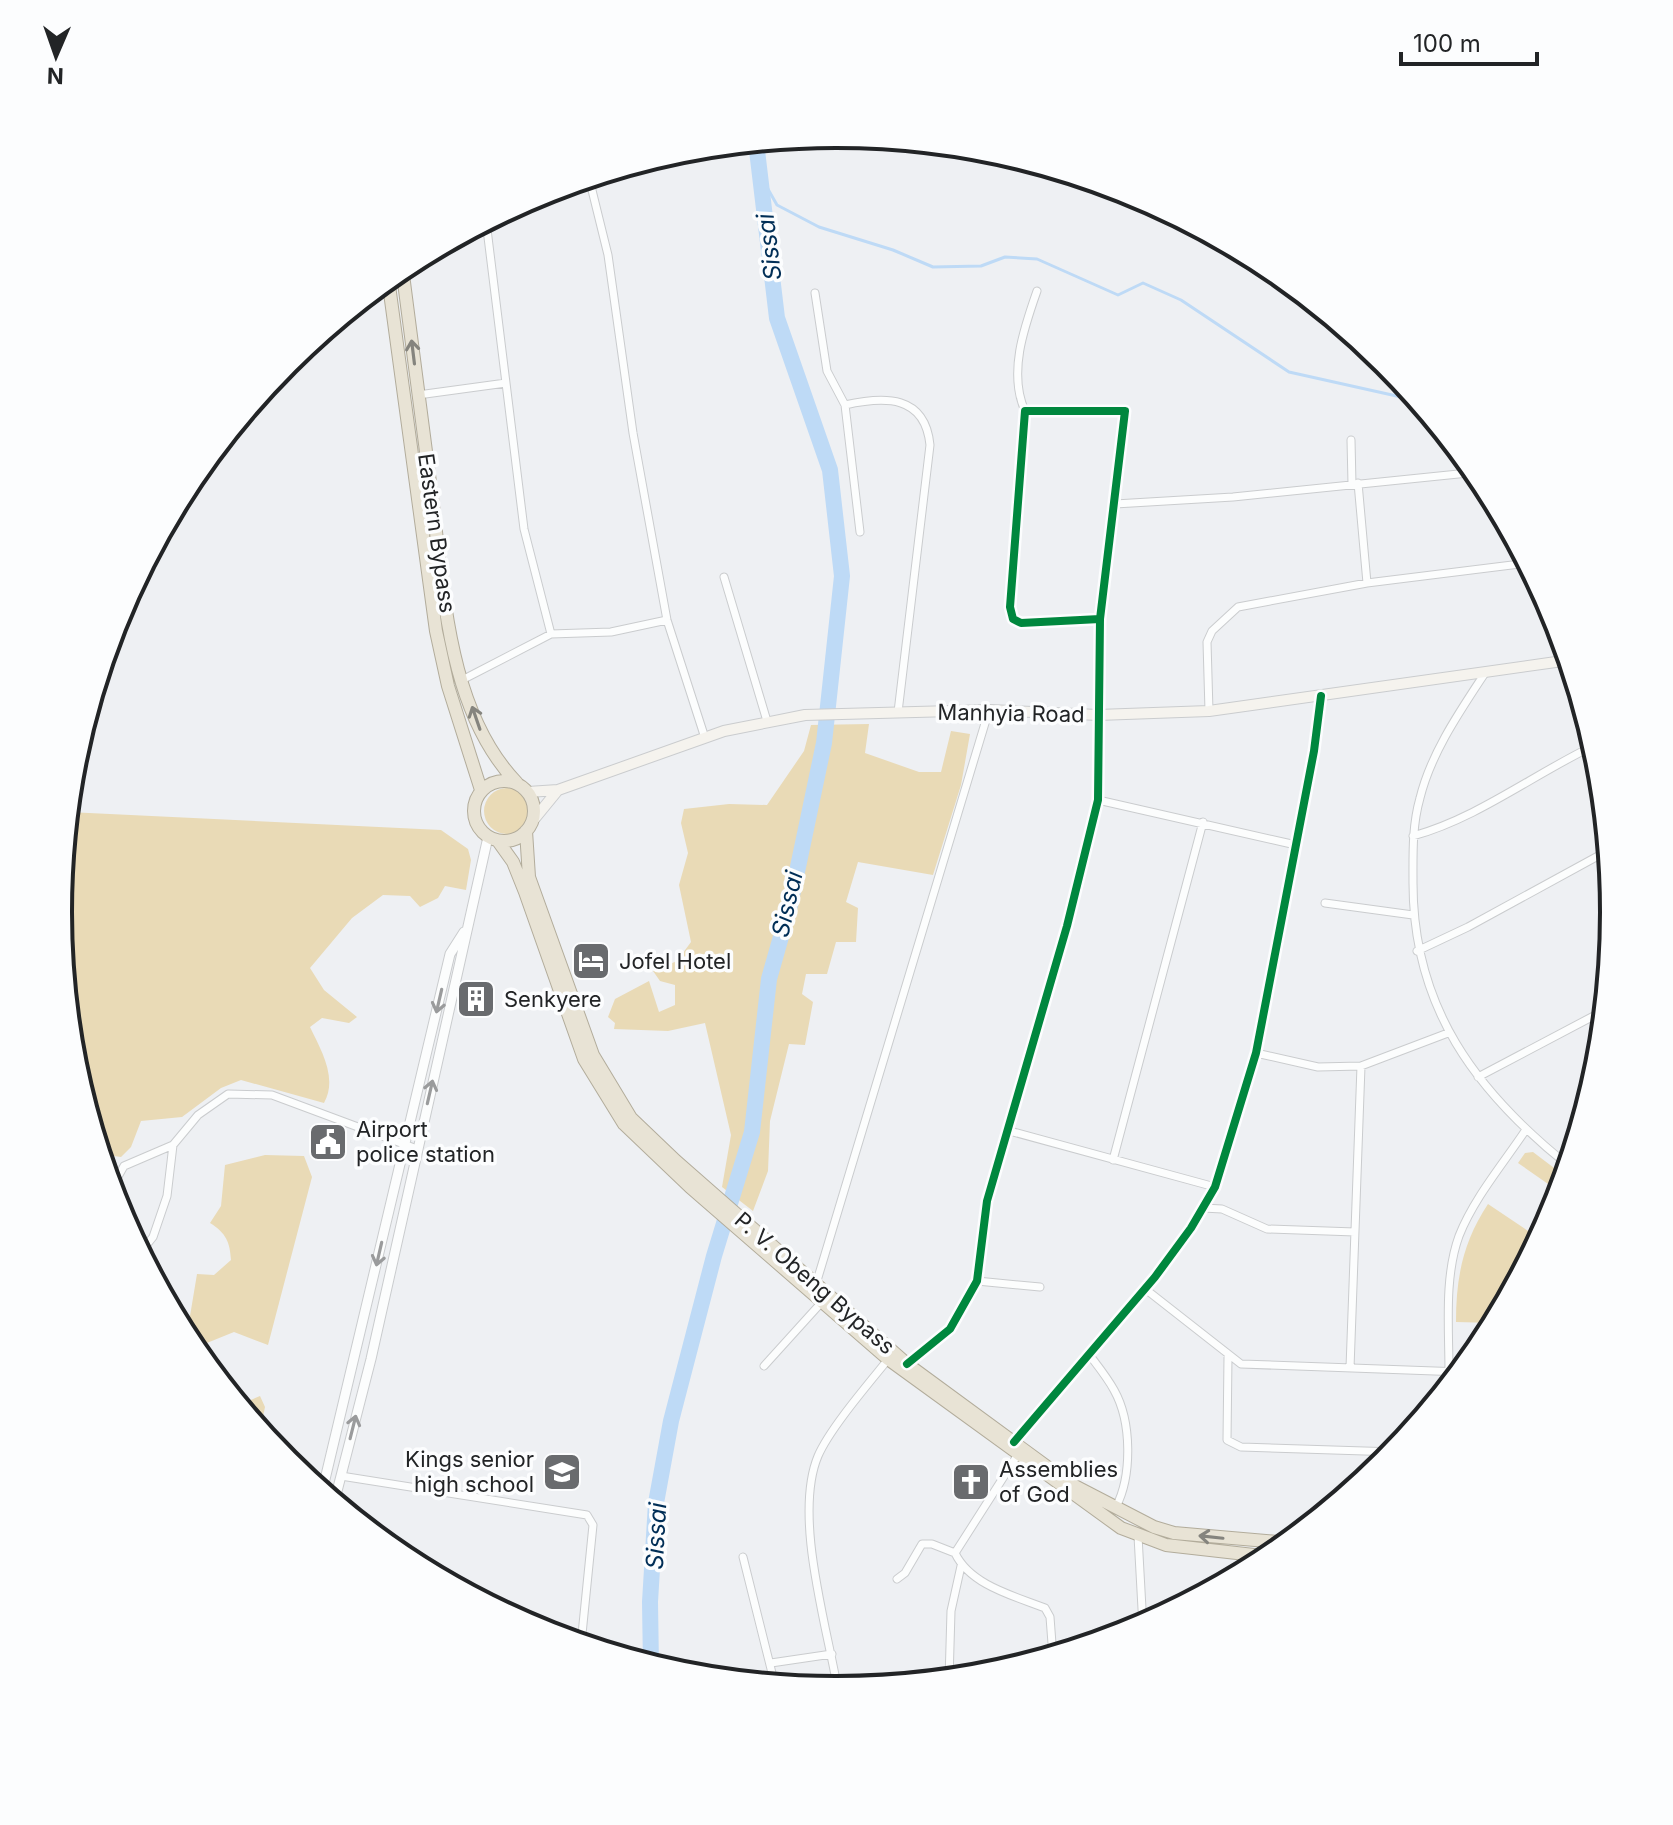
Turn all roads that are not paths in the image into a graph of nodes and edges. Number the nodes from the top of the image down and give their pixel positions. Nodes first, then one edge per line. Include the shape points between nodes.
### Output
1 (592, 189) edge
2 (487, 233) edge
3 (404, 283) edge
4 (1037, 291) dead end
5 (390, 293) edge
6 (815, 293) dead end
7 (506, 383) junction
8 (418, 395) junction
9 (845, 405) junction
10 (1025, 411) junction
11 (1351, 440) dead end
12 (1462, 474) edge
13 (1355, 484) junction
14 (1115, 504) junction
15 (860, 532) dead end
16 (1517, 564) edge
17 (724, 577) dead end
18 (1367, 583) junction
19 (1100, 619) junction
20 (667, 620) junction
21 (551, 634) junction
22 (1558, 662) edge
23 (1485, 673) junction
24 (464, 679) junction
25 (1321, 696) junction
26 (989, 710) junction
27 (1209, 711) junction
28 (898, 712) junction
29 (1098, 715) junction
30 (767, 721) junction
31 (705, 738) junction
32 (1583, 751) edge
33 (517, 783) junction
34 (481, 790) junction
35 (558, 790) junction
36 (528, 792) junction
37 (1098, 800) junction
38 (1203, 822) junction
39 (529, 827) junction
40 (1413, 836) junction
41 (493, 839) junction
42 (1296, 845) junction
43 (1598, 856) edge
44 (1325, 903) dead end
45 (1413, 915) junction
46 (465, 929) junction
47 (1417, 951) junction
48 (1593, 1016) edge
49 (1448, 1033) junction
50 (1256, 1053) junction
51 (1361, 1066) junction
52 (1478, 1077) junction
53 (1006, 1130) junction
54 (1525, 1131) junction
55 (173, 1145) junction
56 (405, 1145) junction
57 (417, 1149) junction
58 (1560, 1159) edge
59 (1113, 1160) junction
60 (119, 1175) edge
61 (1215, 1187) junction
62 (722, 1208) junction
63 (1203, 1208) junction
64 (734, 1219) junction
65 (1355, 1232) junction
66 (148, 1244) edge
67 (977, 1281) junction
68 (816, 1284) junction
69 (1040, 1287) dead end
70 (1144, 1288) junction
71 (821, 1303) junction
72 (1088, 1353) junction
73 (891, 1356) junction
74 (1228, 1357) junction
75 (907, 1364) junction
76 (764, 1366) dead end
77 (1350, 1368) junction
78 (1449, 1370) edge
79 (1447, 1372) edge
80 (1014, 1442) junction
81 (1378, 1451) edge
82 (1017, 1456) junction
83 (341, 1476) junction
84 (325, 1480) edge
85 (337, 1491) edge
86 (1115, 1508) junction
87 (1138, 1536) junction
88 (1270, 1541) edge
89 (955, 1553) junction
90 (1248, 1556) edge
91 (743, 1557) dead end
92 (961, 1566) junction
93 (897, 1579) dead end
94 (1142, 1613) edge
95 (582, 1633) edge
96 (1052, 1645) edge
97 (832, 1654) junction
98 (771, 1663) junction
99 (949, 1668) edge
100 (773, 1674) edge
101 (836, 1677) edge

1 - 20 street via 608,255
2 - 7 street
8 -> 3 highway, Eastern Bypass
4 - 10 street via 1019,356
5 - 34 highway, Eastern Bypass via 436,631
6 - 9 street via 827,371
7 - 8 street
7 - 21 street via 524,529
8 - 24 highway, Eastern Bypass via 450,630
9 - 15 street
9 - 28 street via 895,401 919,413 928,426 920,542
10 - 14 street via 1125,411
10 - 19 street via 1013,619
11 - 13 street
12 - 13 street
13 - 14 street
13 - 18 street
14 - 19 street
16 - 18 street
17 - 30 street
18 - 27 street via 1255,602 1223,618 1207,642
19 - 29 street
20 - 21 street via 611,632
20 - 31 street
21 - 24 street
22 - 23 main road, Manhyia Road
23 - 25 main road, Manhyia Road
23 - 40 street via 1429,770
33 -> 24 highway, Eastern Bypass via 484,740
25 - 27 main road, Manhyia Road
25 - 42 street
26 - 28 main road, Manhyia Road
26 - 29 main road, Manhyia Road
26 - 68 street
27 - 29 main road, Manhyia Road
28 - 30 main road, Manhyia Road via 850,711
29 - 37 street
30 - 31 main road, Manhyia Road
31 - 35 main road, Manhyia Road
32 - 40 street via 1452,825
33 - 34 highway via 491,783
33 - 36 highway
34 - 41 highway via 473,806 474,820
35 - 36 main road, Manhyia Road
35 - 39 main road
36 - 39 highway via 533,802
37 - 38 street
37 - 53 street
38 - 42 street
38 - 59 street
39 - 41 highway via 510,840
39 - 62 highway, P. V. Obeng Bypass via 529,877 593,1055 631,1118
40 - 45 street
41 - 46 street
41 - 62 highway, P. V. Obeng Bypass via 513,862 584,1059 624,1124
42 - 50 street
43 - 47 street
44 - 45 street
45 - 47 street
46 -> 56 street via 450,954
57 -> 46 street
47 - 49 street
48 - 52 street
49 - 51 street
49 - 52 street
50 - 51 street via 1318,1067
50 - 61 street
51 - 65 street
52 - 54 street
53 - 59 street
53 - 67 street via 987,1201
54 - 58 street
54 - 78 street via 1458,1239 1449,1298
55 - 56 street via 214,1102 248,1092 272,1095
55 - 60 street via 124,1166
55 - 66 street via 167,1196
56 - 57 street
56 -> 84 street
83 -> 57 street
59 - 61 street
61 - 63 street
62 - 64 highway, P. V. Obeng Bypass
63 - 65 street via 1222,1209 1267,1229
63 - 70 street
64 - 68 highway, P. V. Obeng Bypass
64 - 71 highway, P. V. Obeng Bypass
65 - 77 street
67 - 69 street
67 - 75 street via 950,1329
68 - 73 highway, P. V. Obeng Bypass
70 - 72 street
70 - 74 street
71 - 73 highway, P. V. Obeng Bypass
71 - 76 street
72 - 80 street
72 - 86 street via 1115,1392 1125,1437 1126,1488
73 - 75 highway, P. V. Obeng Bypass
73 - 82 highway, P. V. Obeng Bypass
73 - 97 street via 819,1453 808,1487 807,1519
74 - 77 street via 1241,1364
74 - 81 street via 1227,1440 1241,1447
75 - 80 highway, P. V. Obeng Bypass
77 - 79 street
80 - 86 highway, P. V. Obeng Bypass via 1069,1483
82 - 87 highway, P. V. Obeng Bypass
82 - 89 street
83 - 85 street
83 - 95 street via 587,1515 593,1525
88 -> 86 highway, P. V. Obeng Bypass via 1174,1533
87 - 90 highway, P. V. Obeng Bypass
87 - 94 street
89 - 92 street
89 - 93 street via 922,1544
91 - 98 street
92 - 96 street via 1005,1595 1045,1608
92 - 99 street via 951,1611
97 - 98 street
97 - 101 street
98 - 100 street

